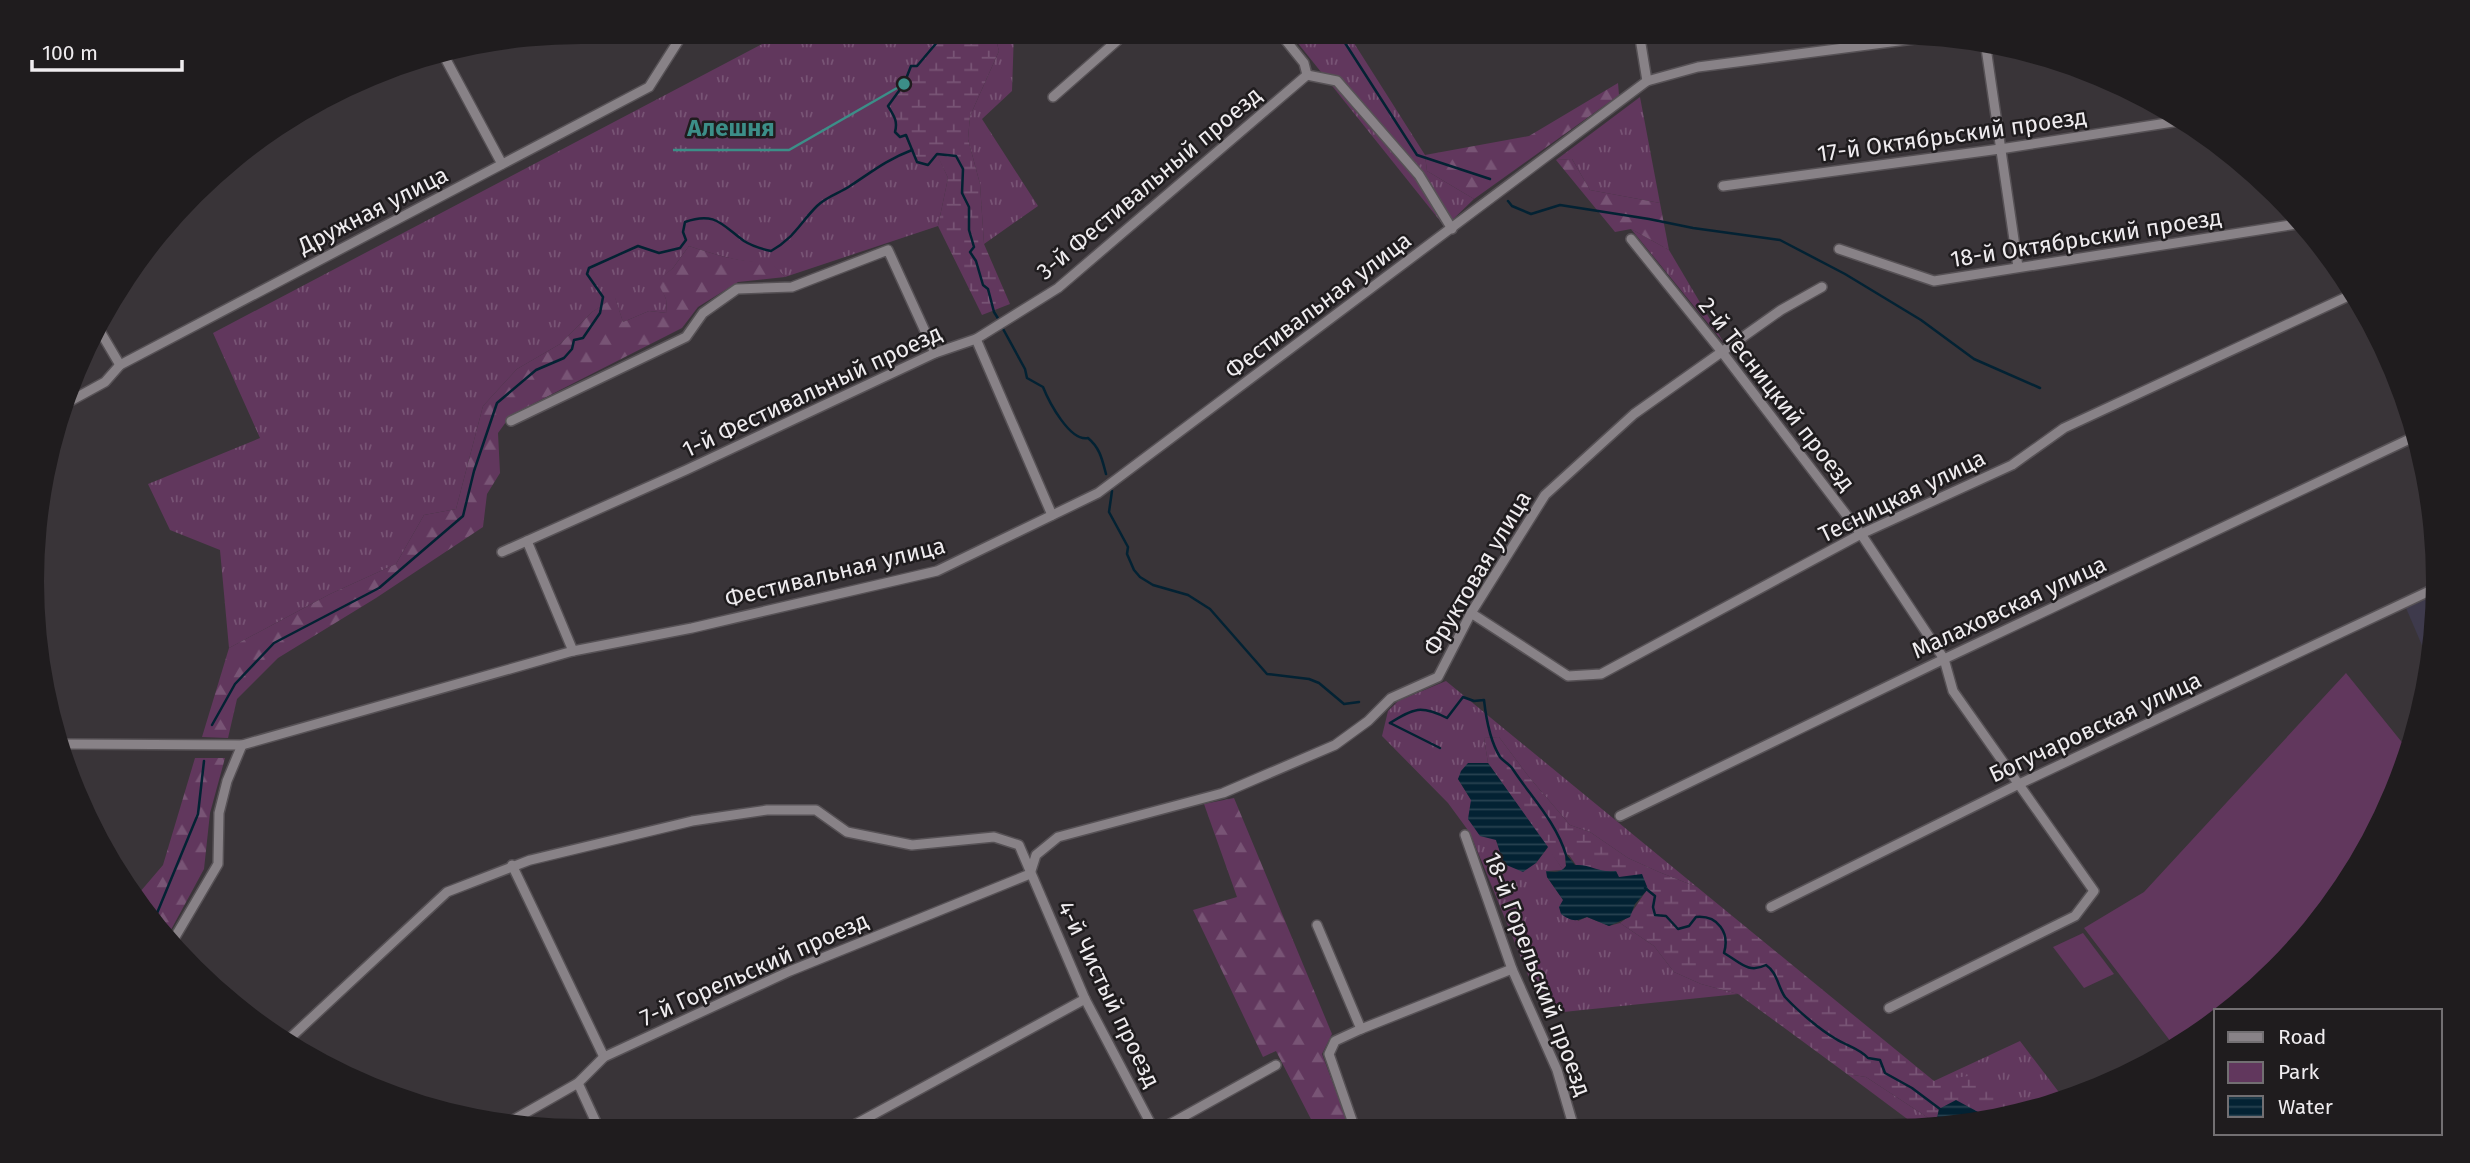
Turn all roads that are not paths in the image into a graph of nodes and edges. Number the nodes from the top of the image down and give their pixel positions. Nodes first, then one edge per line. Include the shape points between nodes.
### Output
1 (676, 44) edge
2 (1113, 44) edge
3 (1289, 44) edge
4 (1641, 44) edge
5 (1875, 44) edge
6 (1987, 53) edge
7 (447, 61) edge
8 (1307, 75) junction
9 (1647, 81) junction
10 (1053, 97) dead end
11 (2168, 123) edge
12 (2000, 149) junction
13 (502, 164) junction
14 (1723, 186) dead end
15 (2291, 225) edge
16 (1452, 229) junction
17 (1631, 239) dead end
18 (1839, 249) dead end
19 (2018, 267) junction
20 (1822, 287) dead end
21 (2345, 298) edge
22 (103, 336) edge
23 (976, 339) junction
24 (1722, 352) junction
25 (935, 353) junction
26 (120, 365) junction
27 (76, 398) edge
28 (511, 421) dead end
29 (2407, 440) edge
30 (1052, 515) junction
31 (1861, 534) junction
32 (527, 541) junction
33 (502, 552) dead end
34 (2426, 593) edge
35 (1471, 613) junction
36 (573, 651) junction
37 (1944, 659) junction
38 (69, 744) edge
39 (242, 745) junction
40 (2017, 785) junction
41 (1620, 816) dead end
42 (1465, 835) dead end
43 (512, 865) junction
44 (1030, 874) junction
45 (1771, 907) dead end
46 (1317, 925) dead end
47 (176, 935) edge
48 (1512, 968) junction
49 (1085, 999) junction
50 (1889, 1008) dead end
51 (1361, 1029) junction
52 (293, 1035) edge
53 (604, 1057) junction
54 (1276, 1065) dead end
55 (578, 1083) junction
56 (520, 1116) edge
57 (594, 1119) edge
58 (865, 1119) edge
59 (1149, 1119) edge
60 (1179, 1119) edge
61 (1352, 1119) edge
62 (1571, 1119) edge

1 - 13 street, Дружная улица via 649,87
2 - 10 street
3 - 8 street via 1304,63
4 - 9 street
5 - 9 street via 1698,67
6 - 12 street
7 - 13 street
8 - 16 street via 1337,81 1419,175
8 - 23 street, 3-й Фестивальный проезд via 1058,288
9 - 16 street, Фестивальная улица
11 - 12 street, 17-й Октябрьский проезд
12 - 14 street, 17-й Октябрьский проезд
12 - 19 street
13 - 26 street, Дружная улица
15 - 19 street, 18-й Октябрьский проезд
16 - 30 street, Фестивальная улица via 1098,493
17 - 24 street, 2-й Тесницкий проезд
18 - 19 street, 18-й Октябрьский проезд via 1934,281
20 - 24 street, Фруктовая улица
21 - 31 street, Тесницкая улица via 2064,428 2012,465
22 - 26 street
23 - 25 street, 1-й Фестивальный проезд
23 - 30 street, 1-й Фестивальный проезд
24 - 31 street, 2-й Тесницкий проезд
24 - 35 street, Фруктовая улица via 1634,415 1545,495
25 - 28 street via 888,250 792,287 737,289 703,313 686,337
25 - 32 street, 1-й Фестивальный проезд
26 - 27 street, Дружная улица via 105,382
29 - 37 street, Малаховская улица
30 - 36 street, Фестивальная улица via 937,571
31 - 35 street, Тесницкая улица via 1601,674 1568,676
31 - 37 street, 2-й Тесницкий проезд
32 - 33 street, 1-й Фестивальный проезд
32 - 36 street
34 - 40 street, Богучаровская улица
35 - 44 street, Фруктовая улица via 1438,677 1391,698 1335,745 1223,793 1058,837 1036,855
36 - 39 street, Фестивальная улица
37 - 40 street, 2-й Тесницкий проезд via 1953,691
37 - 41 street, Малаховская улица
38 - 39 street, Фестивальная улица
39 - 47 street via 219,813 218,864
40 - 45 street, Богучаровская улица
40 - 50 street, 2-й Тесницкий проезд via 2094,891 2075,916
42 - 48 street, 18-й Горельский проезд
43 - 44 street, 4-й Чистый проезд via 692,821 767,810 816,810 847,832 912,845 994,837 1019,845
43 - 52 street via 447,892
43 - 53 street
44 - 49 street, 4-й Чистый проезд
44 - 53 street, 7-й Горельский проезд via 790,971
46 - 51 street
48 - 51 street
48 - 62 street, 18-й Горельский проезд via 1557,1070
49 - 58 street
49 - 59 street, 4-й Чистый проезд
51 - 61 street via 1335,1041 1329,1054
53 - 55 street, 7-й Горельский проезд
54 - 60 street
55 - 56 street, 7-й Горельский проезд
55 - 57 street

